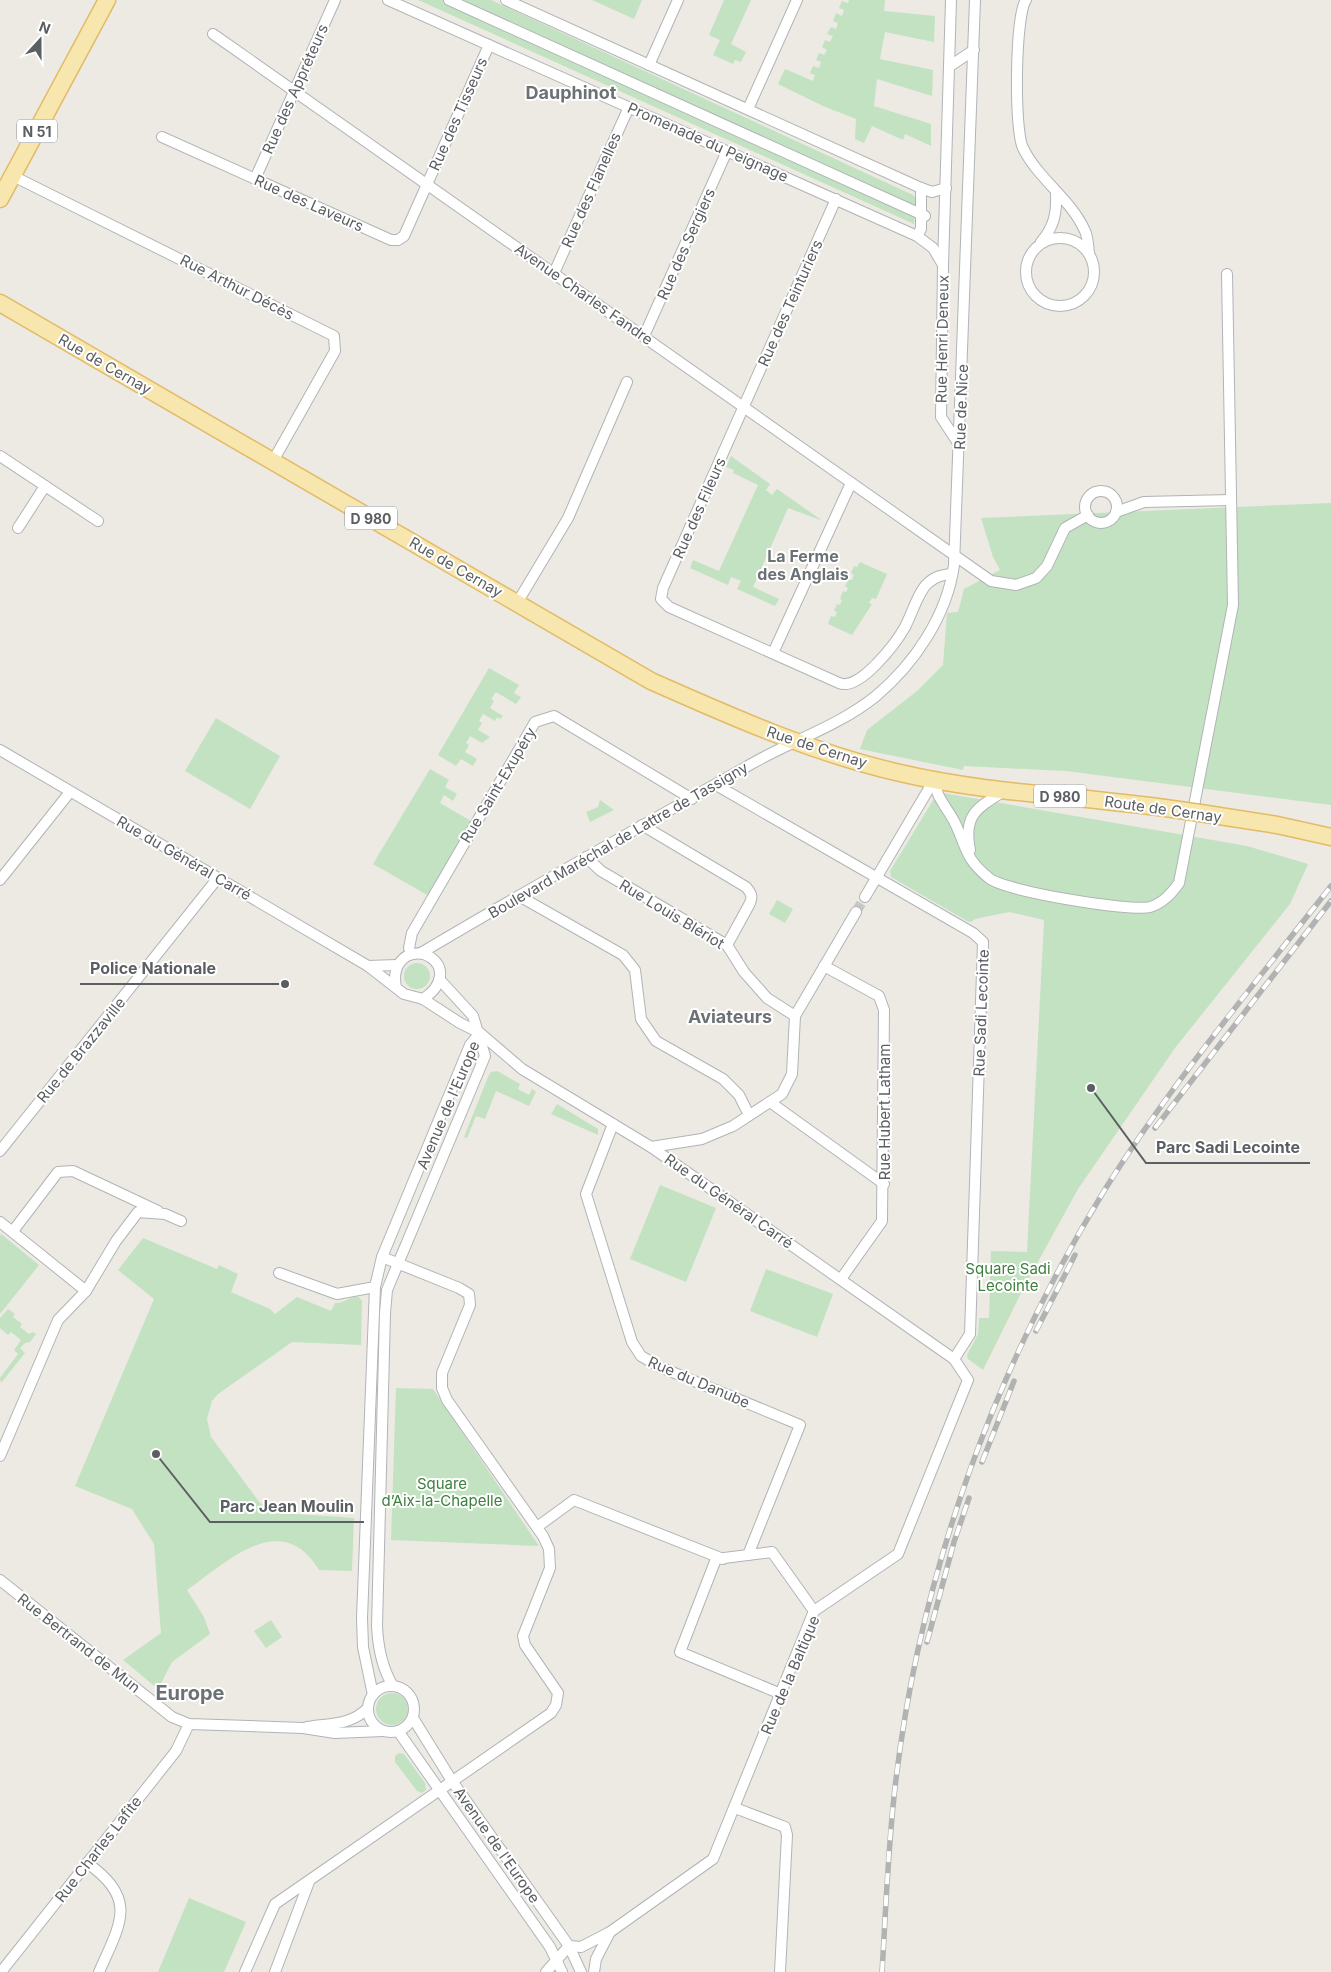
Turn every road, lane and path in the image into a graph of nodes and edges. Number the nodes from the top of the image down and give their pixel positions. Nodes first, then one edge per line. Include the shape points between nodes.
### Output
1 (107, 0) edge
2 (335, 0) edge
3 (388, 0) edge
4 (449, 0) edge
5 (506, 0) edge
6 (678, 0) edge
7 (797, 0) edge
8 (952, 0) edge
9 (975, 0) edge
10 (1024, 3) edge
11 (213, 34) dead end
12 (490, 45) junction
13 (974, 50) junction
14 (649, 65) junction
15 (950, 66) junction
16 (294, 91) junction
17 (629, 107) junction
18 (748, 109) junction
19 (162, 137) dead end
20 (727, 151) junction
21 (14, 176) junction
22 (255, 179) junction
23 (427, 183) junction
24 (921, 188) junction
25 (946, 188) junction
26 (1056, 193) junction
27 (0, 199) edge
28 (836, 199) junction
29 (923, 215) junction
30 (917, 236) junction
31 (1039, 245) junction
32 (1089, 253) junction
33 (943, 265) junction
34 (554, 273) junction
35 (1227, 274) dead end
36 (0, 303) edge
37 (644, 336) junction
38 (627, 382) dead end
39 (744, 407) junction
40 (960, 446) junction
41 (0, 456) edge
42 (273, 461) junction
43 (851, 483) junction
44 (45, 486) junction
45 (1231, 500) junction
46 (1116, 512) junction
47 (1088, 515) junction
48 (98, 521) dead end
49 (18, 528) dead end
50 (954, 555) junction
51 (952, 574) junction
52 (517, 602) junction
53 (773, 653) junction
54 (794, 742) junction
55 (0, 750) edge
56 (934, 780) junction
57 (716, 785) junction
58 (1004, 791) junction
59 (70, 792) junction
60 (692, 799) junction
61 (642, 826) junction
62 (1328, 837) edge
63 (586, 857) junction
64 (977, 867) junction
65 (877, 877) junction
66 (217, 878) junction
67 (0, 880) edge
68 (519, 896) junction
69 (865, 897) tunnel mouth
70 (856, 912) tunnel mouth
71 (443, 941) junction
72 (727, 945) junction
73 (416, 954) junction
74 (435, 962) junction
75 (397, 965) junction
76 (368, 966) junction
77 (824, 966) junction
78 (440, 980) junction
79 (396, 987) junction
80 (423, 999) junction
81 (795, 1016) junction
82 (480, 1033) junction
83 (770, 1102) junction
84 (749, 1116) junction
85 (613, 1124) junction
86 (651, 1147) junction
87 (0, 1151) edge
88 (884, 1184) junction
89 (166, 1214) junction
90 (181, 1221) dead end
91 (0, 1222) edge
92 (13, 1232) junction
93 (382, 1257) junction
94 (397, 1262) junction
95 (279, 1273) dead end
96 (841, 1280) junction
97 (374, 1286) junction
98 (86, 1291) junction
99 (954, 1360) junction
100 (968, 1380) joint
101 (0, 1456) edge
102 (367, 1491) junction
103 (380, 1492) junction
104 (537, 1527) junction
105 (748, 1556) junction
106 (719, 1557) junction
107 (0, 1580) edge
108 (814, 1611) junction
109 (393, 1686) junction
110 (781, 1694) junction
111 (373, 1695) junction
112 (368, 1708) junction
113 (413, 1718) junction
114 (190, 1724) junction
115 (303, 1728) junction
116 (383, 1731) junction
117 (398, 1731) junction
118 (452, 1780) junction
119 (440, 1789) junction
120 (735, 1808) junction
121 (87, 1862) junction
122 (309, 1882) junction
123 (610, 1932) junction
124 (569, 1946) junction
125 (557, 1961) junction
126 (1, 1972) edge
127 (99, 1972) edge
128 (245, 1972) edge
129 (275, 1972) edge
130 (546, 1972) edge
131 (562, 1972) edge
132 (582, 1972) edge
133 (594, 1972) edge
134 (780, 1972) edge

1 - 21 main road, N 51
2 - 16 street, Rue des Appréteurs
3 - 12 street, Promenade du Peignage
4 - 29 street
5 - 14 street
6 - 14 street
7 - 18 street
8 - 15 street, Rue Henri Deneux
9 - 13 street, Rue de Nice
10 - 26 street via 1017,44 1021,146 1035,169
11 - 16 street, Avenue Charles Fandre
12 - 17 street, Promenade du Peignage
12 - 23 street, Rue des Tisseurs
13 - 15 street
13 - 40 street, Rue de Nice
14 - 18 street
15 - 25 street, Rue Henri Deneux
16 - 22 street, Rue des Appréteurs
16 - 23 street, Avenue Charles Fandre
17 - 20 street, Promenade du Peignage
17 - 34 street, Rue des Flanelles
18 - 24 street
19 - 22 street, Rue des Laveurs
20 - 28 street, Promenade du Peignage
20 - 37 street, Rue des Sergiers
21 - 27 main road, N 51
21 - 42 street, Rue Arthur Décès via 334,336 335,351
22 - 23 street, Rue des Laveurs via 390,240 404,236
23 - 34 street, Avenue Charles Fandre
24 - 25 street via 932,192
24 - 29 street
25 - 33 street, Rue Henri Deneux
26 - 31 street via 1057,209 1052,228
26 - 32 street via 1086,232
28 - 30 street, Promenade du Peignage
28 - 39 street, Rue des Teinturiers
29 - 30 street
30 - 33 street, Promenade du Peignage via 933,248
31 - 32 street via 1056,238 1066,238
31 - 32 street via 1031,254 1026,276 1035,295 1051,304 1070,304 1085,295 1093,279 1093,262
33 - 40 street, Rue Henri Deneux via 940,417
34 - 37 street, Avenue Charles Fandre
35 - 45 street
36 - 42 main road, Rue de Cernay / D 980
37 - 39 street, Avenue Charles Fandre
38 - 52 street via 568,518
39 - 43 street, Avenue Charles Fandre
39 - 53 street, Rue des Fileurs via 663,588 661,599 669,607
40 - 50 street, Rue de Nice
41 - 44 street
42 - 52 main road, Rue de Cernay / D 980
43 - 50 street, Avenue Charles Fandre
43 - 53 street
44 - 48 street
44 - 49 street
45 - 46 street via 1144,502
45 - 64 street via 1233,604 1179,883 1169,897 1150,907 1130,909 1016,889 991,880
46 - 47 street via 1106,522 1096,522
46 - 47 street via 1114,498 1107,492 1097,491 1086,501
47 - 50 street, Avenue Charles Fandre via 1065,528 1047,566 1036,578 1025,583 997,583
50 - 51 street, Rue de Nice
51 - 53 street via 945,574 926,584 904,629 892,645 849,685
51 - 54 street, Rue de Nice via 928,636 898,674 876,696 847,716
52 - 54 main road, Rue de Cernay / D 980 via 651,681
54 - 56 main road, Rue de Cernay / D 980
54 - 57 street, Boulevard Maréchal de Lattre de Tassigny
55 - 59 street, Rue du Général Carré
56 - 58 main road, Route de Cernay / D 980
56 - 64 street via 937,795 953,820 966,855
56 - 65 street
57 - 60 street, Boulevard Maréchal de Lattre de Tassigny
57 - 65 street, Rue Sadi Lecointe
58 - 62 main road, Route de Cernay / D 980 via 1193,812 1278,825
58 - 64 street via 983,804 972,816 968,837
59 - 66 street, Rue du Général Carré
59 - 67 street
60 - 61 street, Boulevard Maréchal de Lattre de Tassigny
60 - 73 street, Rue Saint-Exupéry via 554,716 535,722 412,933 409,948
61 - 63 street, Boulevard Maréchal de Lattre de Tassigny
61 - 72 street via 751,892 749,905
63 - 68 street, Boulevard Maréchal de Lattre de Tassigny
63 - 72 street, Rue Louis Blériot via 601,871
65 - 69 street
65 - 99 street, Rue Sadi Lecointe via 979,937 984,946 970,1334
66 - 76 street, Rue du Général Carré
66 - 87 street, Rue de Brazzaville
68 - 71 street, Boulevard Maréchal de Lattre de Tassigny
68 - 84 street via 624,955 634,970 641,1019 656,1041 723,1079 739,1095
70 - 77 street
71 - 73 street, Boulevard Maréchal de Lattre de Tassigny
71 - 74 street
72 - 81 street, Rue Louis Blériot via 744,972 768,998
73 - 74 street
73 - 75 street
74 - 78 street
75 - 76 street
75 - 79 street
76 - 79 street, Rue du Général Carré
77 - 81 street
77 - 88 street, Rue Hubert Latham via 878,996 884,1010
78 - 80 street via 436,990
78 - 82 street, Rue du Général Carré via 474,1016
79 - 80 street via 409,997
80 - 82 street, Rue du Général Carré
81 - 83 street via 792,1074 782,1094
82 - 85 street, Rue du Général Carré via 522,1069
82 - 93 street, Avenue de l'Europe via 470,1045
82 - 94 street, Avenue de l'Europe via 485,1056
83 - 84 street
83 - 88 street
84 - 86 street via 702,1139
85 - 86 street, Rue du Général Carré
85 - 105 street, Rue du Danube via 586,1194 632,1342 641,1356 660,1367 800,1425
86 - 96 street, Rue du Général Carré
88 - 96 street, Rue Hubert Latham via 882,1221
89 - 90 street
89 - 92 street via 73,1171 58,1172
89 - 98 street via 138,1212
91 - 92 street
92 - 98 street
93 - 94 street
93 - 97 street, Avenue de l'Europe
94 - 103 street, Avenue de l'Europe via 387,1290 385,1313
94 - 104 street via 469,1294 470,1305 442,1373 442,1388 447,1400
95 - 97 street via 337,1294
96 - 99 street, Rue du Général Carré
97 - 102 street, Avenue de l'Europe
98 - 101 street via 58,1320
99 - 100 street, Rue du Général Carré
100 - 108 street, Rue de la Baltique via 898,1554
102 - 103 street
102 - 111 street, Avenue de l'Europe via 362,1618 363,1647
103 - 109 street, Avenue de l'Europe via 378,1636 385,1672
104 - 106 street via 574,1500
104 - 118 street via 549,1549 550,1568 523,1636 525,1645 558,1693 556,1705 551,1713
105 - 106 street
105 - 108 street via 772,1552
106 - 110 street via 680,1652
107 - 114 street, Rue Bertrand de Mun via 172,1717
108 - 110 street, Rue de la Baltique
109 - 111 street via 384,1687
109 - 113 street via 411,1697
110 - 120 street, Rue de la Baltique
111 - 112 street
112 - 115 street, Rue Bertrand de Mun via 347,1722
112 - 116 street via 372,1722
113 - 117 street
113 - 118 street, Avenue de l'Europe
114 - 115 street, Rue Bertrand de Mun
114 - 121 street, Rue Charles Lafite via 176,1751
115 - 116 street, Rue Bertrand de Mun via 335,1733
116 - 117 street
117 - 119 street, Avenue de l'Europe
118 - 119 street
118 - 124 street, Avenue de l'Europe
119 - 122 street
119 - 125 street, Avenue de l'Europe
120 - 123 street, Rue de la Baltique via 712,1859
120 - 134 street via 784,1827 787,1835
121 - 126 street, Rue Charles Lafite
121 - 127 street via 103,1873 121,1902 121,1916
122 - 128 street via 275,1904
122 - 129 street
123 - 124 street, Rue de la Baltique via 582,1946
123 - 133 street, Rue de la Baltique via 596,1959
124 - 125 street
124 - 132 street, Avenue de l'Europe
125 - 130 street
125 - 131 street, Avenue de l'Europe

